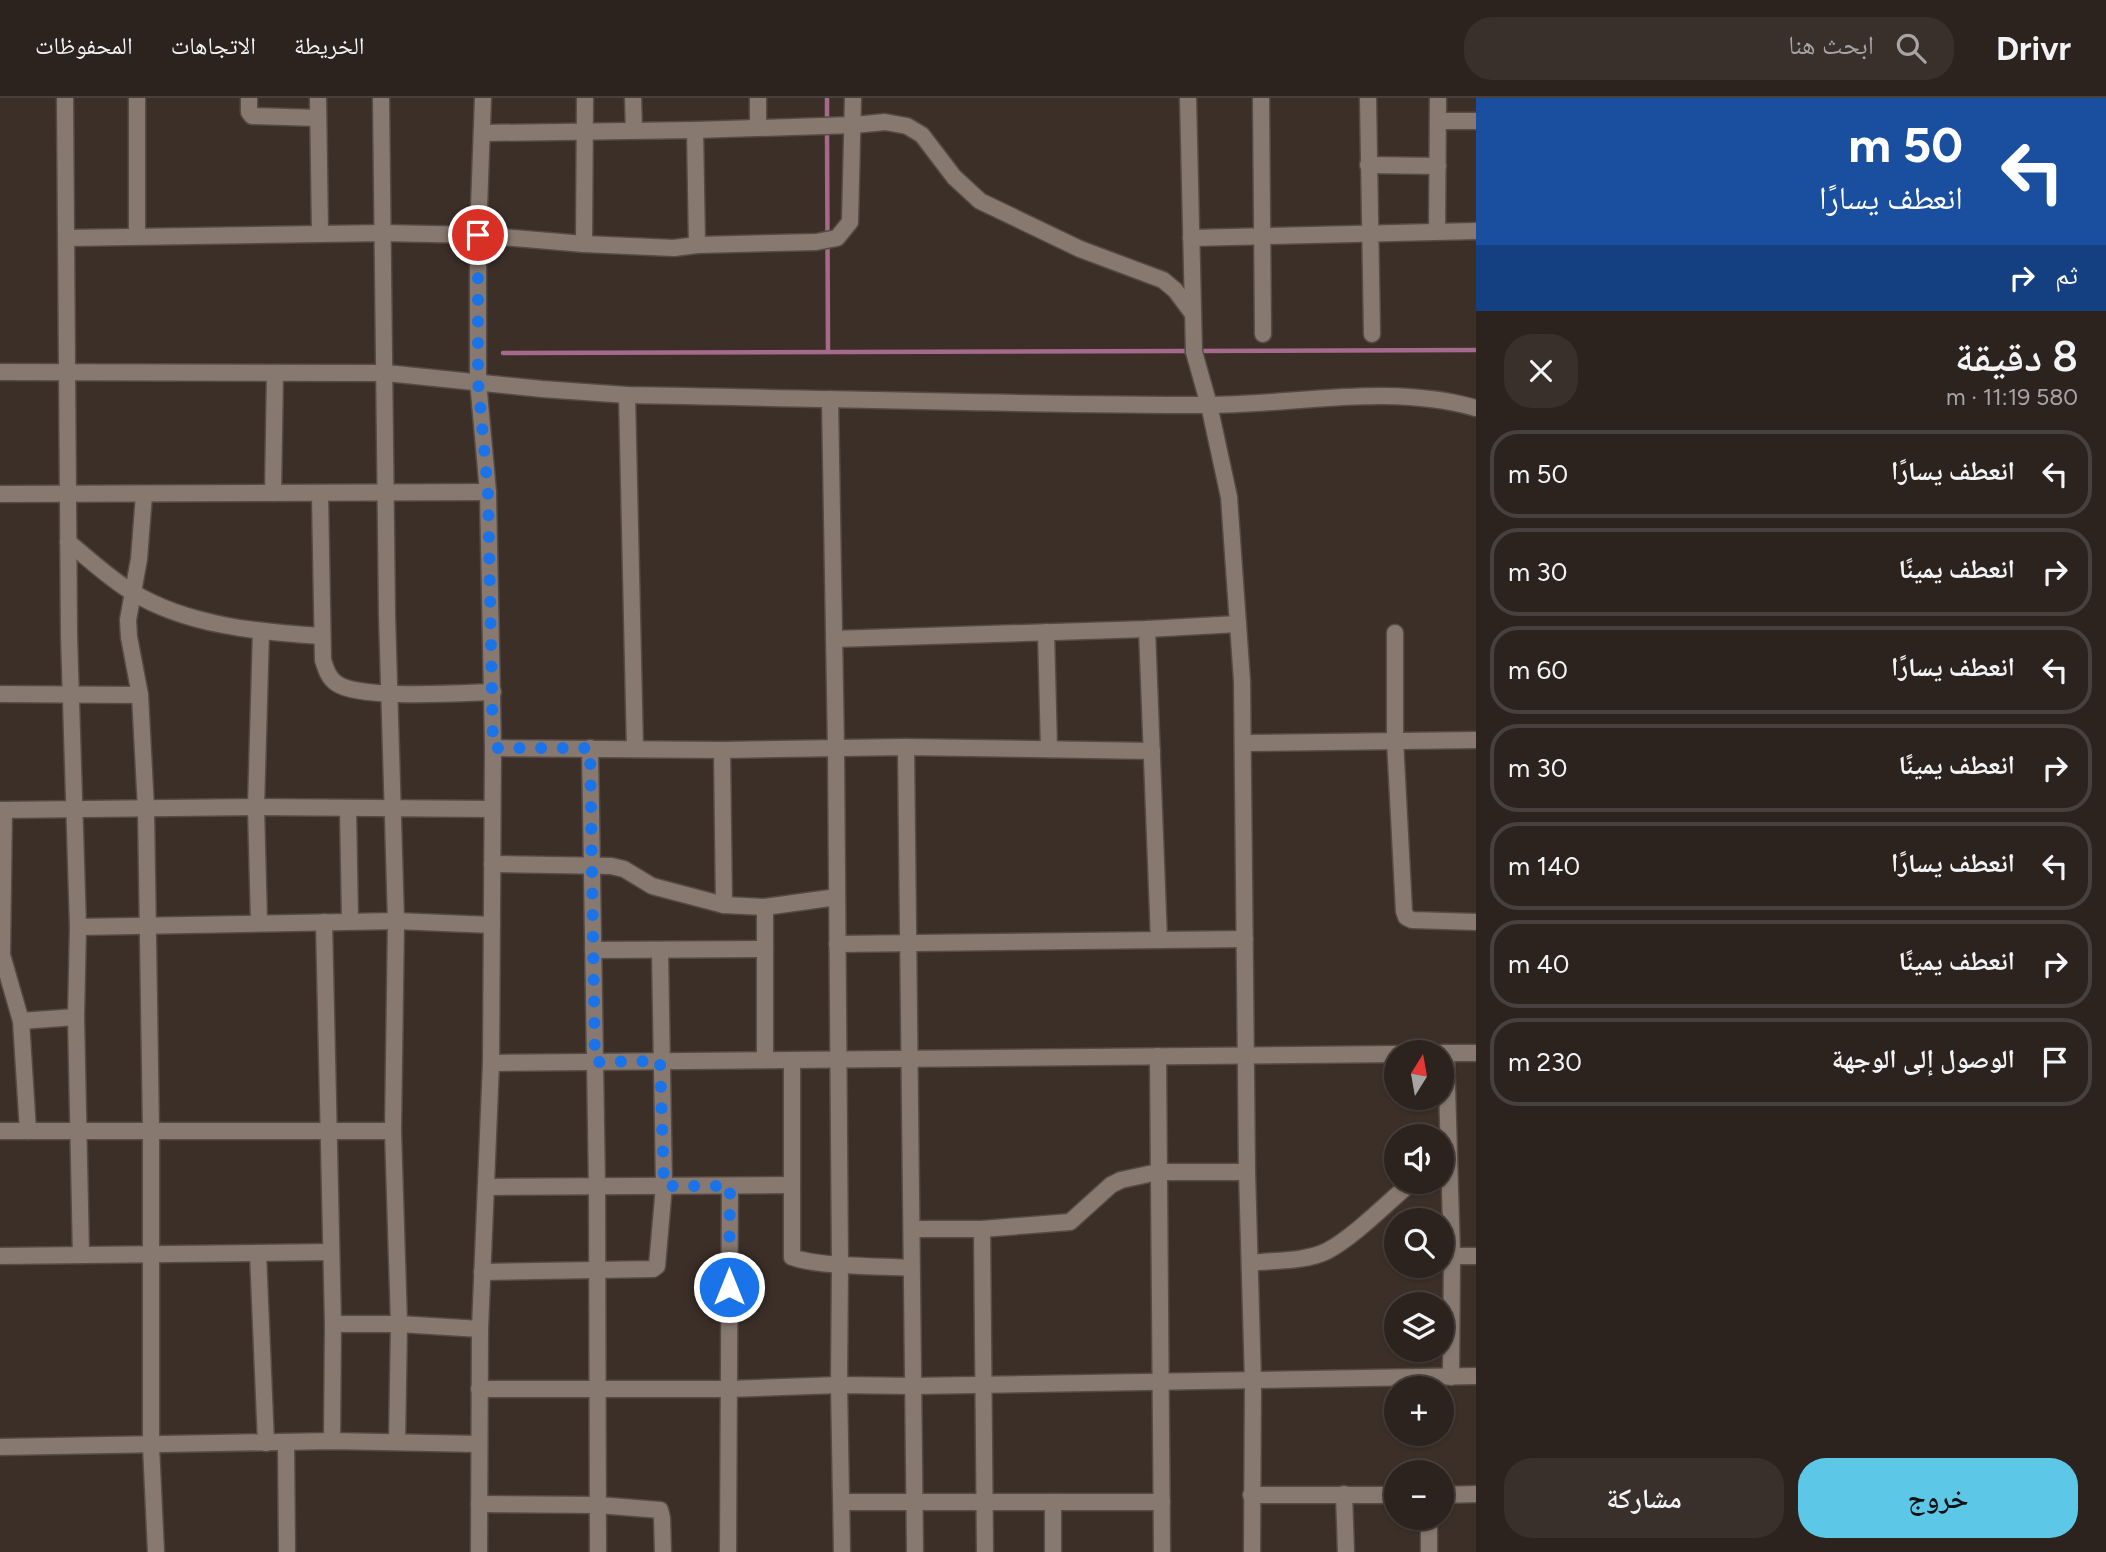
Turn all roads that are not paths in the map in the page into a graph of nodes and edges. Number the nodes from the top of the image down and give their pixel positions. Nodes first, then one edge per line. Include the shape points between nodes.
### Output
1 (65, 98) edge
2 (137, 98) edge
3 (249, 98) edge
4 (318, 98) edge
5 (381, 98) edge
6 (483, 98) edge
7 (585, 98) edge
8 (633, 98) edge
9 (758, 98) edge
10 (853, 98) edge
11 (1188, 98) edge
12 (1261, 98) edge
13 (1368, 98) edge
14 (1438, 98) edge
15 (318, 118) junction
16 (1438, 121) junction
17 (1476, 121) edge
18 (854, 125) junction
19 (758, 127) junction
20 (634, 130) junction
21 (695, 130) junction
22 (585, 131) junction
23 (482, 133) junction
24 (1368, 165) junction
25 (1438, 166) junction
26 (1437, 231) junction
27 (1476, 231) edge
28 (320, 233) junction
29 (383, 233) junction
30 (1370, 234) junction
31 (478, 235) junction
32 (137, 236) junction
33 (1264, 236) junction
34 (66, 238) junction
35 (1191, 238) junction
36 (583, 244) junction
37 (697, 245) junction
38 (1193, 314) junction
39 (1263, 334) dead end
40 (1372, 334) dead end
41 (66, 371) junction
42 (0, 372) edge
43 (275, 373) junction
44 (386, 373) junction
45 (478, 381) junction
46 (627, 395) junction
47 (830, 399) junction
48 (1209, 405) junction
49 (1476, 408) edge
50 (488, 492) junction
51 (68, 493) junction
52 (273, 493) junction
53 (386, 493) junction
54 (0, 494) edge
55 (320, 494) junction
56 (144, 495) junction
57 (68, 542) junction
58 (132, 592) junction
59 (1238, 624) junction
60 (1147, 629) junction
61 (261, 631) junction
62 (1046, 632) junction
63 (1395, 634) dead end
64 (322, 636) junction
65 (834, 639) junction
66 (493, 692) junction
67 (0, 694) edge
68 (390, 694) junction
69 (71, 695) junction
70 (139, 695) junction
71 (1395, 740) junction
72 (1476, 740) edge
73 (1243, 743) junction
74 (906, 747) junction
75 (493, 748) junction
76 (590, 748) junction
77 (836, 749) junction
78 (1049, 749) junction
79 (635, 750) junction
80 (722, 750) junction
81 (1152, 751) junction
82 (256, 807) junction
83 (348, 808) junction
84 (394, 808) junction
85 (146, 809) junction
86 (491, 809) junction
87 (2, 810) edge
88 (76, 810) junction
89 (492, 864) junction
90 (592, 865) junction
91 (837, 897) junction
92 (724, 905) junction
93 (765, 907) junction
94 (350, 921) junction
95 (396, 921) junction
96 (259, 922) junction
97 (324, 922) junction
98 (1476, 922) edge
99 (492, 925) junction
100 (149, 926) junction
101 (78, 927) junction
102 (1245, 939) junction
103 (1159, 940) junction
104 (909, 943) junction
105 (837, 944) junction
106 (765, 949) junction
107 (593, 950) junction
108 (660, 951) junction
109 (1, 955) edge
110 (76, 1017) junction
111 (21, 1021) junction
112 (1454, 1053) edge
113 (1476, 1053) edge
114 (1384, 1054) edge
115 (1247, 1055) junction
116 (1158, 1056) junction
117 (765, 1059) junction
118 (838, 1059) junction
119 (910, 1059) junction
120 (792, 1060) junction
121 (660, 1061) junction
122 (595, 1062) junction
123 (491, 1063) junction
124 (151, 1130) junction
125 (0, 1131) edge
126 (28, 1131) junction
127 (78, 1131) junction
128 (328, 1131) junction
129 (393, 1131) junction
130 (1157, 1172) junction
131 (1247, 1172) junction
132 (791, 1185) junction
133 (664, 1186) junction
134 (730, 1186) junction
135 (597, 1187) junction
136 (486, 1188) junction
137 (1397, 1194) edge
138 (912, 1229) junction
139 (982, 1229) junction
140 (330, 1252) junction
141 (258, 1254) junction
142 (81, 1255) junction
143 (149, 1255) junction
144 (0, 1256) edge
145 (1454, 1256) edge
146 (1476, 1256) edge
147 (1251, 1263) junction
148 (841, 1264) junction
149 (911, 1268) junction
150 (597, 1271) junction
151 (482, 1272) junction
152 (1452, 1278) edge
153 (332, 1324) junction
154 (399, 1324) junction
155 (480, 1329) junction
156 (1451, 1376) edge
157 (1476, 1376) edge
158 (1454, 1377) edge
159 (1384, 1378) edge
160 (1253, 1381) junction
161 (1160, 1382) junction
162 (838, 1385) junction
163 (983, 1385) junction
164 (914, 1386) junction
165 (479, 1389) junction
166 (729, 1389) junction
167 (597, 1390) junction
168 (332, 1441) junction
169 (397, 1441) junction
170 (286, 1442) junction
171 (266, 1443) junction
172 (479, 1444) junction
173 (151, 1446) junction
174 (0, 1447) edge
175 (1344, 1494) junction
176 (1476, 1494) edge
177 (1251, 1495) junction
178 (1384, 1495) edge
179 (1454, 1495) edge
180 (842, 1502) junction
181 (914, 1502) junction
182 (986, 1502) junction
183 (1053, 1502) junction
184 (1162, 1502) junction
185 (479, 1504) junction
186 (598, 1504) junction
187 (1429, 1530) edge
188 (156, 1552) edge
189 (287, 1552) edge
190 (480, 1552) edge
191 (598, 1552) edge
192 (663, 1552) edge
193 (728, 1552) edge
194 (842, 1552) edge
195 (915, 1552) edge
196 (985, 1552) edge
197 (1053, 1552) edge
198 (1162, 1552) edge
199 (1252, 1552) edge
200 (1346, 1552) edge
201 (1429, 1552) edge

1 - 34 street
2 - 32 street
3 - 15 street via 252,116
4 - 15 street
5 - 29 street
6 - 23 street
7 - 22 street
8 - 20 street
9 - 19 street
10 - 18 street
11 - 35 street
12 - 33 street
13 - 24 street
14 - 16 street
15 - 28 street
16 - 17 street
16 - 25 street
18 - 19 street
18 - 37 street via 849,222 837,239
18 - 38 street via 886,122 907,126 922,135 954,177 980,201 1080,249 1163,280
19 - 21 street
20 - 21 street
20 - 22 street
21 - 37 street
22 - 23 street
22 - 36 street
23 - 31 street
24 - 25 street
24 - 30 street
25 - 26 street
26 - 27 street
26 - 30 street
28 - 29 street
28 - 32 street
29 - 31 street
29 - 44 street
30 - 33 street
30 - 40 street
31 - 36 street
31 - 45 street
32 - 34 street
33 - 35 street
33 - 39 street
34 - 41 street
35 - 38 street
36 - 37 street
38 - 48 street via 1194,347
41 - 42 street
41 - 43 street
41 - 51 street
43 - 44 street
43 - 52 street
44 - 45 street
44 - 53 street
45 - 46 street
45 - 50 street
46 - 47 street
46 - 79 street
47 - 48 street
47 - 65 street
48 - 49 street via 1387,396 1426,397
48 - 59 street via 1229,497
50 - 53 street
50 - 66 street
51 - 54 street
51 - 56 street
51 - 57 street
52 - 55 street
52 - 56 street
53 - 55 street
53 - 68 street
55 - 64 street
56 - 58 street
57 - 58 street
57 - 69 street
58 - 61 street via 193,618
58 - 70 street via 129,637
59 - 60 street
59 - 73 street
60 - 62 street
60 - 81 street
61 - 64 street
61 - 82 street
62 - 65 street
62 - 78 street
63 - 71 street
64 - 68 street via 323,660 336,683 347,689
65 - 77 street
66 - 68 street
66 - 75 street
67 - 69 street
68 - 84 street
69 - 70 street
69 - 88 street
70 - 85 street
71 - 72 street
71 - 73 street
71 - 98 street via 1406,917
73 - 102 street
74 - 77 street
74 - 78 street
74 - 104 street
75 - 76 street
75 - 86 street
76 - 79 street
76 - 90 street
77 - 80 street
77 - 91 street
78 - 81 street
79 - 80 street
80 - 92 street
81 - 103 street
82 - 83 street
82 - 85 street
82 - 96 street
83 - 84 street
83 - 94 street
84 - 86 street
84 - 95 street
85 - 88 street
85 - 100 street
86 - 89 street
87 - 88 street
87 - 109 street
88 - 101 street
89 - 90 street
89 - 99 street
90 - 92 street via 624,869 652,886
90 - 107 street
91 - 93 street
91 - 105 street
92 - 93 street
93 - 106 street
94 - 95 street
94 - 97 street
95 - 99 street
95 - 129 street
96 - 97 street
96 - 100 street
97 - 128 street
99 - 123 street
100 - 101 street
100 - 124 street
101 - 110 street
102 - 103 street
102 - 115 street
103 - 104 street
104 - 105 street
104 - 119 street
105 - 118 street
106 - 108 street
106 - 117 street
107 - 108 street
107 - 122 street
108 - 121 street
109 - 111 street
110 - 111 street
110 - 127 street
111 - 126 street
112 - 113 street
114 - 115 street
115 - 116 street
115 - 131 street
116 - 119 street
116 - 130 street
117 - 120 street
117 - 121 street
118 - 119 street
118 - 120 street
118 - 148 street
119 - 138 street
120 - 132 street
121 - 122 street
121 - 133 street
122 - 123 street
122 - 135 street
123 - 136 street
124 - 127 street
124 - 128 street
124 - 143 street
125 - 126 street
126 - 127 street
127 - 142 street
128 - 129 street
128 - 140 street
129 - 154 street
130 - 131 street
130 - 139 street via 1111,1185 1070,1222
130 - 161 street
131 - 147 street
132 - 134 street
132 - 148 street via 792,1257
133 - 134 street
133 - 135 street
133 - 150 street via 657,1266
134 - 166 street
135 - 136 street
135 - 150 street
136 - 151 street
137 - 147 street via 1326,1252
138 - 139 street
138 - 149 street
139 - 163 street
140 - 141 street
140 - 153 street
141 - 143 street
141 - 171 street
142 - 143 street
142 - 144 street
143 - 173 street
145 - 146 street
147 - 160 street
148 - 149 street
148 - 162 street
149 - 164 street
150 - 151 street
150 - 167 street
151 - 155 street
152 - 156 street
153 - 154 street
153 - 168 street
154 - 155 street
154 - 169 street
155 - 165 street
157 - 158 street
159 - 160 street
160 - 161 street
160 - 177 street
161 - 163 street
161 - 184 street
162 - 164 street
162 - 166 street
162 - 180 street
163 - 164 street
163 - 182 street
164 - 181 street
165 - 167 street
165 - 172 street
166 - 167 street
166 - 193 street
167 - 186 street
168 - 169 street
168 - 170 street
169 - 172 street
170 - 171 street
170 - 189 street
171 - 173 street
172 - 185 street
173 - 174 street
173 - 188 street
175 - 177 street
175 - 178 street
175 - 200 street
176 - 179 street
177 - 199 street
180 - 181 street
180 - 194 street
181 - 182 street
181 - 195 street
182 - 183 street
182 - 196 street
183 - 184 street
183 - 197 street
184 - 198 street
185 - 186 street
185 - 190 street
186 - 191 street
186 - 192 street via 660,1510
187 - 201 street

